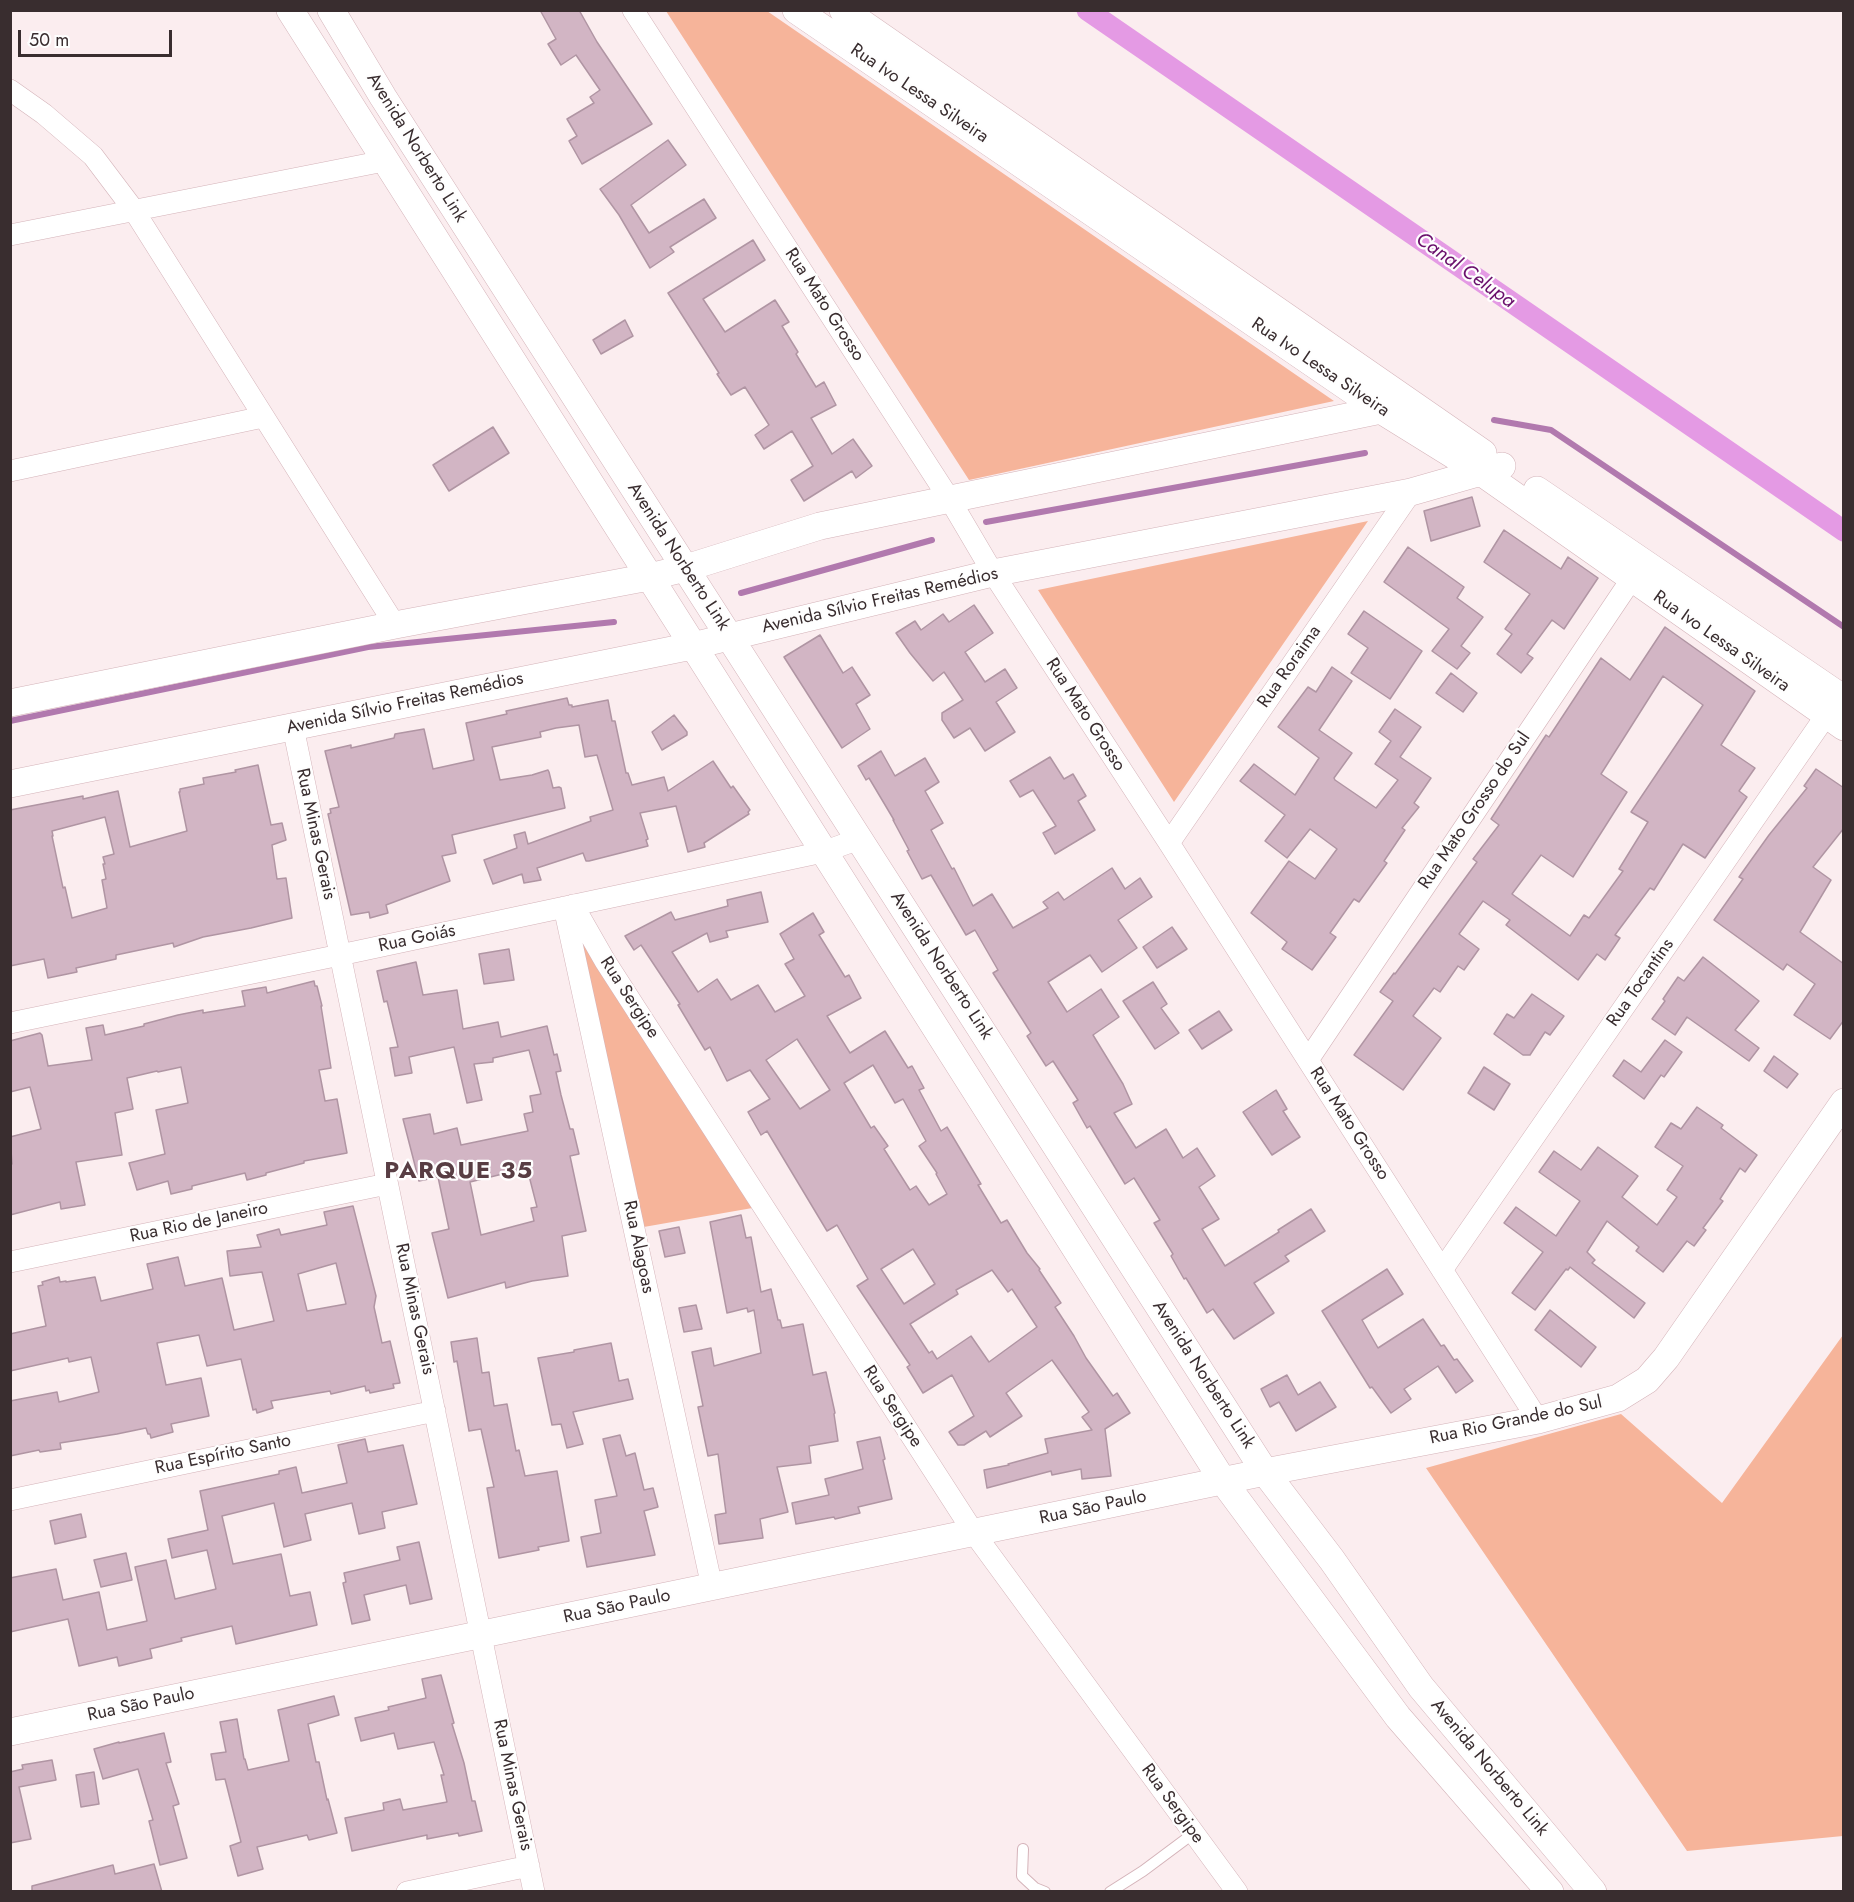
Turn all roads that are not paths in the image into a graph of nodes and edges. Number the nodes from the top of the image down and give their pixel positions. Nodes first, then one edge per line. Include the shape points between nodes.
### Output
1 (290, 10) edge
2 (331, 10) edge
3 (633, 10) edge
4 (796, 10) edge
5 (843, 10) edge
6 (10, 90) edge
7 (384, 161) junction
8 (133, 209) junction
9 (10, 235) edge
10 (1409, 402) junction
11 (1381, 410) junction
12 (263, 417) junction
13 (1492, 469) junction
14 (10, 471) edge
15 (1411, 492) junction
16 (950, 500) junction
17 (686, 568) junction
18 (1637, 571) junction
19 (993, 573) junction
20 (649, 577) junction
21 (395, 625) junction
22 (730, 637) junction
23 (692, 646) junction
24 (10, 703) edge
25 (1838, 709) edge
26 (293, 727) junction
27 (10, 784) edge
28 (859, 839) junction
29 (1169, 843) junction
30 (823, 852) junction
31 (568, 906) junction
32 (340, 955) junction
33 (10, 1023) edge
34 (1308, 1060) junction
35 (1844, 1102) edge
36 (1049, 1134) junction
37 (1014, 1153) junction
38 (387, 1184) junction
39 (10, 1262) edge
40 (1442, 1270) junction
41 (435, 1411) junction
42 (1538, 1420) junction
43 (1265, 1472) junction
44 (1223, 1481) junction
45 (10, 1500) edge
46 (974, 1533) junction
47 (1332, 1560) junction
48 (1299, 1584) junction
49 (711, 1587) junction
50 (481, 1635) junction
51 (10, 1732) edge
52 (1194, 1833) junction
53 (1555, 1846) junction
54 (1023, 1848) dead end
55 (529, 1866) junction
56 (1530, 1869) junction
57 (407, 1892) edge
58 (534, 1892) edge
59 (1045, 1892) edge
60 (1110, 1892) edge
61 (1237, 1892) edge
62 (1550, 1892) edge
63 (1593, 1892) edge

1 - 7 street, Avenida Norberto Link
2 - 17 street, Avenida Norberto Link
3 - 16 street, Rua Mato Grosso
4 - 11 street, Rua Ivo Lessa Silveira
5 - 10 street, Rua Ivo Lessa Silveira
6 - 8 street via 93,156
7 - 8 street
7 - 20 street, Avenida Norberto Link
8 - 9 street
8 - 12 street
10 - 11 street
10 - 13 street, Rua Ivo Lessa Silveira
11 - 13 street, Rua Ivo Lessa Silveira
11 - 16 street
12 - 14 street
12 - 21 street
13 - 15 street, Avenida Sílvio Freitas Remédios
13 - 18 street, Rua Ivo Lessa Silveira
15 - 19 street, Avenida Sílvio Freitas Remédios
15 - 29 street, Rua Roraima
16 - 17 street via 820,526
16 - 19 street, Rua Mato Grosso
17 - 20 street
17 - 22 street, Avenida Norberto Link
18 - 25 street, Rua Ivo Lessa Silveira
18 - 34 street, Rua Mato Grosso do Sul
19 - 22 street, Avenida Sílvio Freitas Remédios
19 - 29 street, Rua Mato Grosso
20 - 21 street
20 - 23 street, Avenida Norberto Link
21 - 24 street
22 - 23 street, Avenida Sílvio Freitas Remédios
22 - 28 street, Avenida Norberto Link
23 - 26 street, Avenida Sílvio Freitas Remédios
23 - 30 street, Avenida Norberto Link
25 - 40 street, Rua Tocantins
26 - 27 street, Avenida Sílvio Freitas Remédios
26 - 32 street, Rua Minas Gerais
28 - 30 street, Rua Goiás
28 - 36 street, Avenida Norberto Link
29 - 34 street, Rua Mato Grosso
30 - 31 street, Rua Goiás
30 - 37 street, Avenida Norberto Link
31 - 32 street, Rua Goiás
31 - 46 street, Rua Sergipe
31 - 49 street, Rua Alagoas
32 - 33 street, Rua Goiás
32 - 38 street, Rua Minas Gerais
34 - 40 street, Rua Mato Grosso
35 - 42 street, Rua Rio Grande do Sul via 1647,1380 1618,1398
36 - 37 street
36 - 43 street, Avenida Norberto Link
37 - 44 street, Avenida Norberto Link
38 - 39 street, Rua Rio de Janeiro
38 - 41 street, Rua Minas Gerais
40 - 42 street, Rua Mato Grosso
41 - 45 street, Rua Espírito Santo
41 - 50 street, Rua Minas Gerais
42 - 43 street, Rua Rio Grande do Sul
43 - 44 street, Rua Rio Grande do Sul
43 - 47 street, Avenida Norberto Link
44 - 46 street, Rua São Paulo
44 - 48 street, Avenida Norberto Link
46 - 49 street, Rua São Paulo
46 - 52 street, Rua Sergipe
47 - 48 street
47 - 53 street, Avenida Norberto Link via 1421,1687
48 - 56 street, Avenida Norberto Link via 1398,1717
49 - 50 street, Rua São Paulo
50 - 51 street, Rua São Paulo
50 - 55 street, Rua Minas Gerais
52 - 60 lane
52 - 61 street, Rua Sergipe
53 - 56 street
53 - 63 street, Avenida Norberto Link
54 - 59 lane via 1022,1876
55 - 57 street
55 - 58 street, Rua Minas Gerais
56 - 62 street, Avenida Norberto Link

